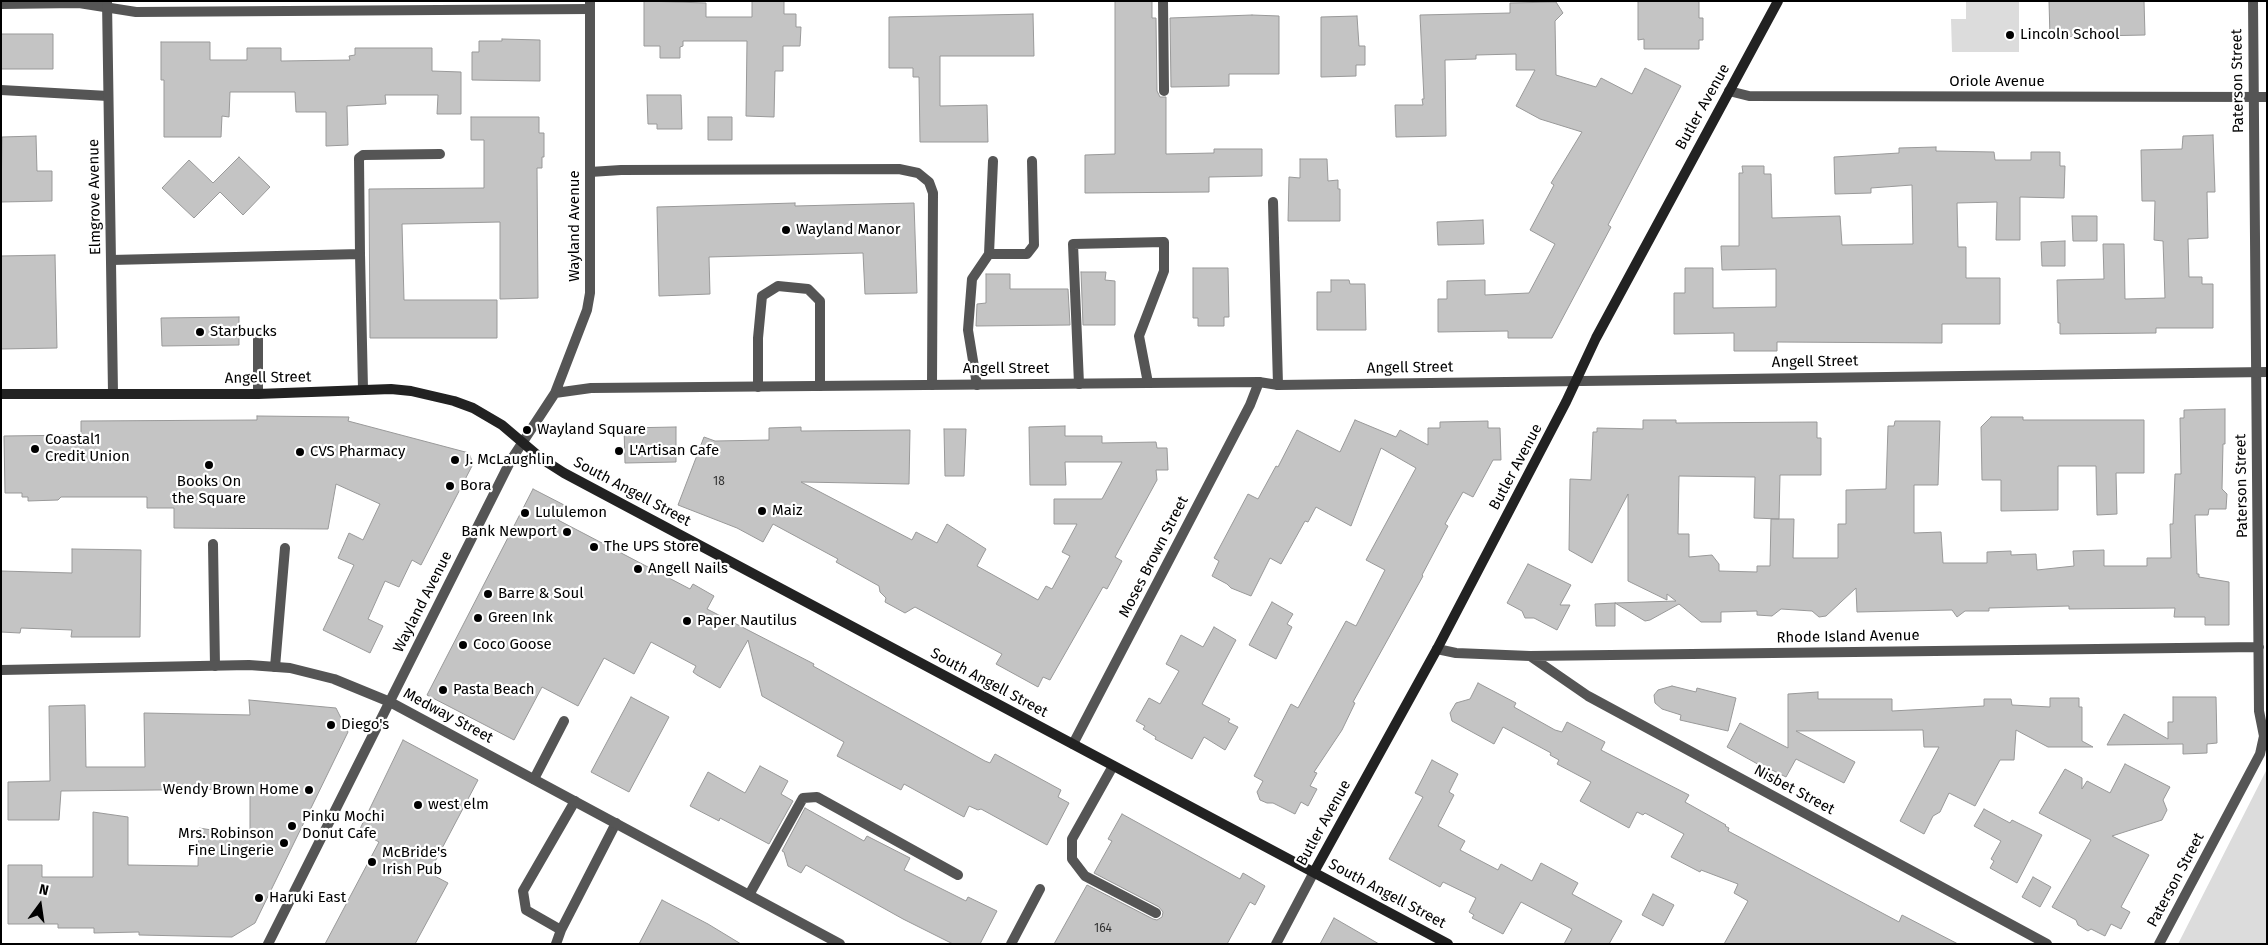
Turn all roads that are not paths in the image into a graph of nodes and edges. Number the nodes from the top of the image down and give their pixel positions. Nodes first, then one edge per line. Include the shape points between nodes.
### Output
1 (1163, 1) edge
2 (1778, 1) edge
3 (2253, 1) edge
4 (1, 4) edge
5 (107, 5) edge
6 (590, 5) edge
7 (1, 90) edge
8 (1164, 91) dead end
9 (1728, 91) junction
10 (108, 96) junction
11 (2254, 98) junction
12 (2267, 98) edge
13 (440, 154) dead end
14 (993, 161) dead end
15 (1032, 161) dead end
16 (590, 172) junction
17 (1273, 202) dead end
18 (360, 254) junction
19 (989, 254) junction
20 (111, 260) junction
21 (258, 332) dead end
22 (2261, 372) edge
23 (1576, 380) junction
24 (1259, 382) junction
25 (1148, 383) junction
26 (977, 384) junction
27 (1079, 384) junction
28 (932, 385) junction
29 (1278, 385) junction
30 (820, 386) junction
31 (758, 387) junction
32 (363, 390) junction
33 (113, 393) junction
34 (555, 393) junction
35 (1, 394) edge
36 (258, 394) junction
37 (522, 441) junction
38 (213, 544) dead end
39 (285, 548) dead end
40 (2259, 647) junction
41 (1437, 649) junction
42 (1530, 656) junction
43 (215, 666) junction
44 (275, 667) junction
45 (1, 670) edge
46 (390, 702) junction
47 (564, 721) dead end
48 (1073, 744) junction
49 (1114, 766) junction
50 (534, 779) junction
51 (575, 801) junction
52 (616, 823) junction
53 (1314, 872) junction
54 (958, 875) dead end
55 (1040, 889) dead end
56 (749, 895) junction
57 (1156, 913) dead end
58 (561, 930) junction
59 (268, 944) edge
60 (556, 944) edge
61 (840, 944) edge
62 (1011, 944) edge
63 (1276, 944) edge
64 (1448, 944) edge
65 (2047, 944) edge
66 (2159, 944) edge

1 - 8 street
2 - 9 main road, Butler Avenue
3 - 11 street, Paterson Street
4 - 5 street
5 - 6 street via 136,12
5 - 10 street, Elmgrove Avenue
6 - 16 street, Wayland Avenue
7 - 10 street
9 - 11 street, Oriole Avenue via 1749,96
9 - 23 main road, Butler Avenue
10 - 20 street, Elmgrove Avenue
11 - 12 street, Oriole Avenue
11 - 22 street, Paterson Street
13 - 18 street via 363,155 359,158
14 - 19 street
15 - 19 street via 1034,245 1027,254
16 - 28 street via 899,169 918,173 929,182 933,193
16 - 34 street, Wayland Avenue via 588,310
17 - 29 street
18 - 20 street
18 - 32 street
19 - 26 street via 972,279 968,330
20 - 33 street, Elmgrove Avenue
21 - 36 street
22 - 23 street, Angell Street
22 - 40 street, Paterson Street
23 - 29 street, Angell Street
23 - 41 main road, Butler Avenue
24 - 25 street, Angell Street
24 - 29 street, Angell Street
24 - 48 street, Moses Brown Street via 1250,405
25 - 27 street, Angell Street
25 - 27 street via 1139,336 1164,271 1164,242 1073,244
26 - 27 street, Angell Street
26 - 28 street, Angell Street
28 - 30 street, Angell Street
30 - 31 street, Angell Street
30 - 31 street via 820,301 808,289 778,286 762,296
31 - 34 street, Angell Street via 591,388
32 - 36 main road, Angell Street
32 - 37 main road, Angell Street via 411,391 454,401 490,418
33 - 35 main road, Angell Street
33 - 36 main road, Angell Street
34 - 37 street, Wayland Avenue
37 - 46 street, Wayland Avenue
37 - 48 main road, South Angell Street via 564,473
38 - 43 street
39 - 44 street
40 - 42 street, Rhode Island Avenue
40 - 66 street, Paterson Street via 2259,711 2264,736 2260,754
41 - 42 street, Rhode Island Avenue via 1456,653
41 - 53 main road, Butler Avenue
42 - 65 street, Nisbet Street via 1588,696
43 - 44 street, Medway Street
43 - 45 street, Medway Street
44 - 46 street, Medway Street via 334,679
46 - 50 street, Medway Street
46 - 59 street, Wayland Avenue
47 - 50 street
48 - 49 main road, South Angell Street
49 - 53 main road, South Angell Street
49 - 57 street via 1072,839 1072,859 1085,876
50 - 51 street, Medway Street
51 - 52 street, Medway Street
51 - 58 street via 523,891 526,910
52 - 56 street, Medway Street
52 - 58 street
53 - 63 street, Butler Avenue
53 - 64 main road, South Angell Street
54 - 56 street via 817,797 803,798
55 - 62 street
56 - 61 street, Medway Street
58 - 60 street

